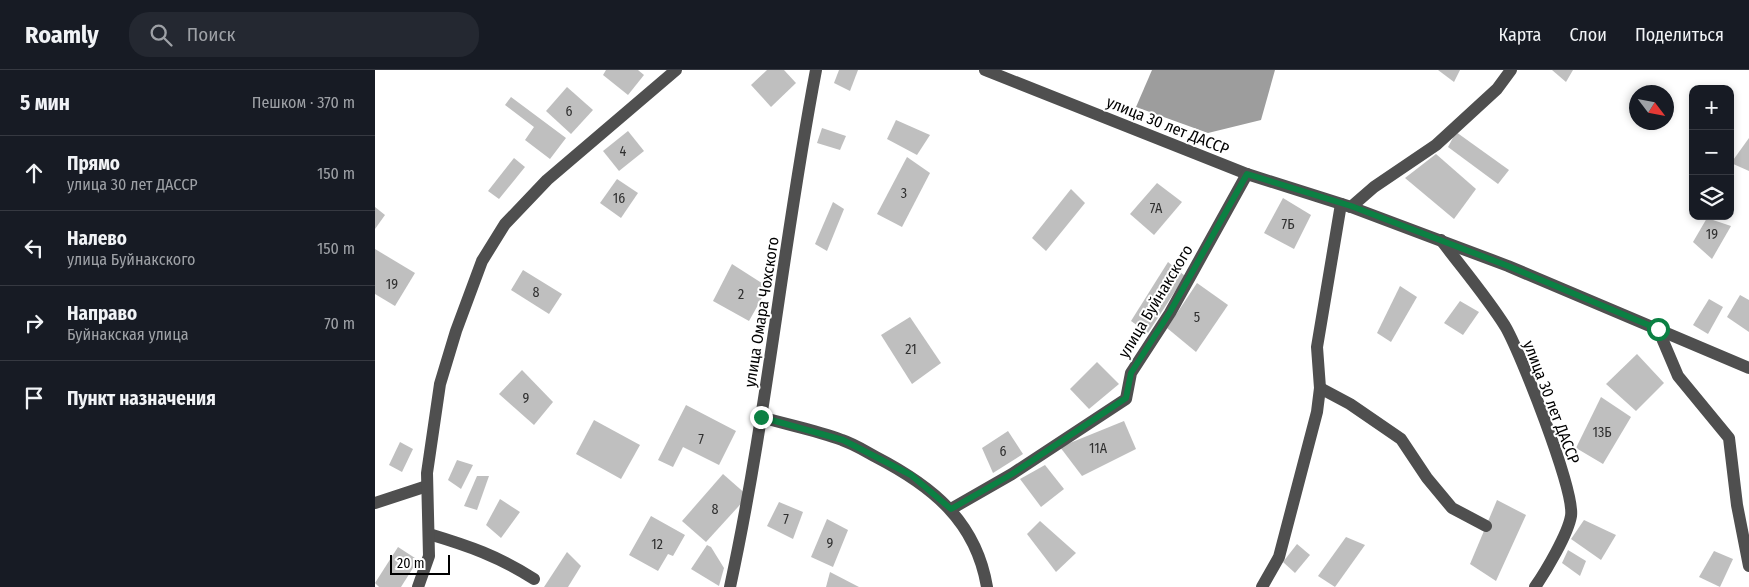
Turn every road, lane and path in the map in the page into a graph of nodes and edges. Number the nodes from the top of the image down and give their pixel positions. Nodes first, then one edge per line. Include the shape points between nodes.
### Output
1 (676, 70) edge
2 (816, 70) edge
3 (985, 70) edge
4 (1511, 70) edge
5 (1247, 174) junction
6 (1346, 205) junction
7 (1441, 240) junction
8 (1658, 329) junction
9 (1749, 368) edge
10 (1320, 388) junction
11 (761, 417) junction
12 (427, 486) junction
13 (375, 503) edge
14 (951, 509) junction
15 (1486, 526) dead end
16 (429, 534) junction
17 (1749, 566) edge
18 (534, 579) dead end
19 (418, 587) edge
20 (730, 587) edge
21 (987, 587) edge
22 (1262, 587) edge
23 (1535, 587) edge

1 - 12 street via 547,180 505,224 482,261 456,331 441,384
2 - 11 street, улица Омара Чохского
3 - 5 street, улица 30 лет ДАССР
4 - 6 street via 1497,89 1436,145
5 - 6 street, улица 30 лет ДАССР
5 - 14 street, улица Буйнакского via 1170,312 1131,373 1126,398 1012,474
6 - 7 street, улица 30 лет ДАССР
6 - 10 street via 1317,347
7 - 8 street, улица 30 лет ДАССР
7 - 23 street, улица 30 лет ДАССР via 1505,326 1531,383 1570,494 1571,516 1547,570
8 - 9 street, улица 30 лет ДАССР
8 - 17 street via 1677,376 1729,438
10 - 15 street via 1401,439 1452,508
10 - 22 street via 1317,412 1279,557
11 - 14 street via 843,440 911,475
11 - 20 street, улица Омара Чохского via 749,499
12 - 13 street
12 - 16 street
14 - 21 street via 971,540 984,570
16 - 18 street via 471,546
16 - 19 street via 429,556

